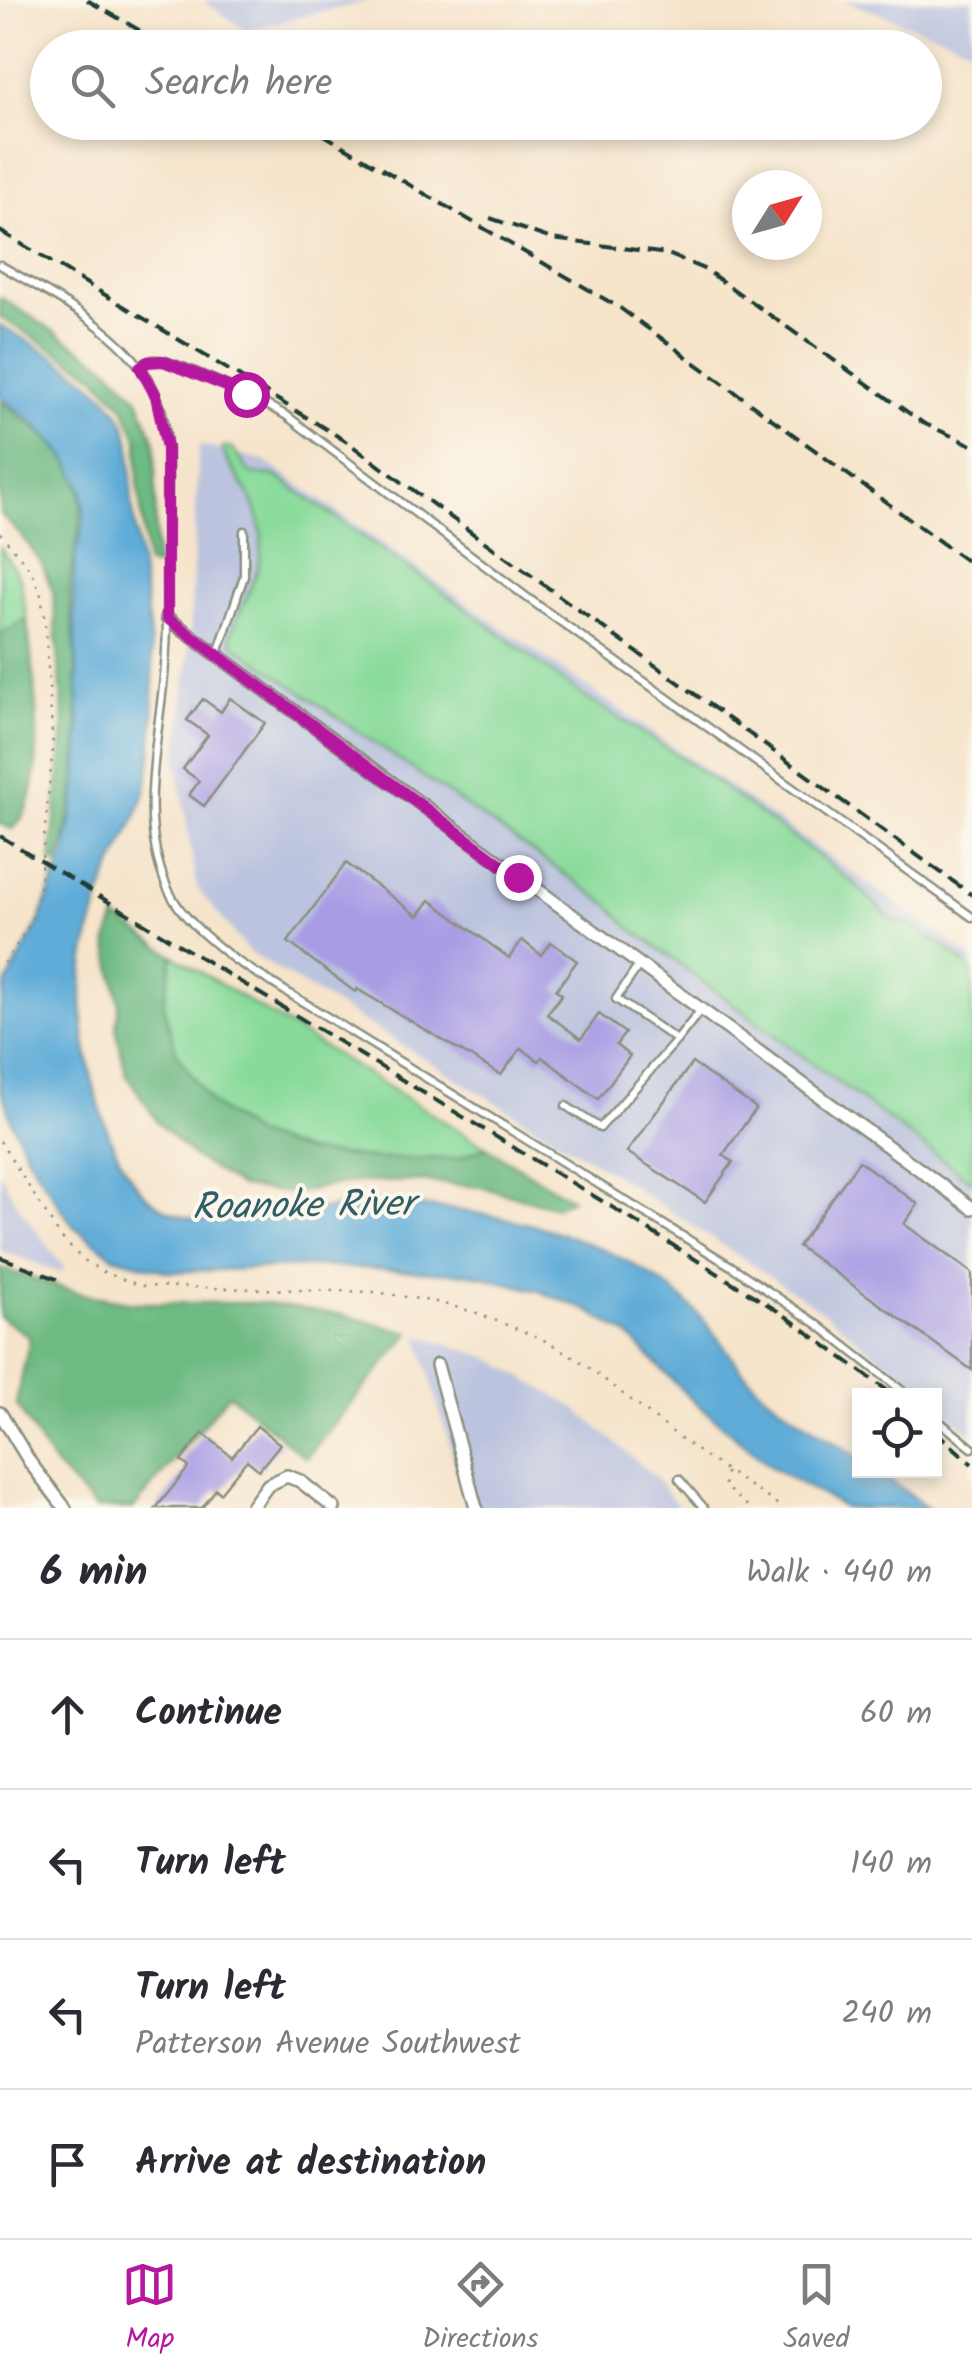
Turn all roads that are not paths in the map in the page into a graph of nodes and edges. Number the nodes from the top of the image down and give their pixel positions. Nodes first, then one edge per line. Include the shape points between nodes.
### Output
1 (0, 265) edge
2 (140, 367) junction
3 (244, 532) dead end
4 (167, 618) junction
5 (218, 654) junction
6 (972, 918) edge
7 (640, 964) junction
8 (702, 1010) junction
9 (677, 1040) junction
10 (566, 1106) dead end
11 (972, 1208) edge
12 (437, 1365) dead end
13 (899, 1388) edge
14 (0, 1413) edge
15 (942, 1424) edge
16 (972, 1448) edge
17 (679, 1479) dead end
18 (65, 1508) edge
19 (251, 1508) edge
20 (334, 1508) edge
21 (476, 1508) edge
22 (704, 1508) edge

1 - 2 lane via 91,322
2 - 4 lane via 156,396 167,448
2 - 6 lane via 163,361 287,416
3 - 5 lane via 244,576
4 - 5 street
4 - 13 lane via 152,807 155,851 169,892 200,932 235,960 731,1266
5 - 7 street
7 - 8 street
7 - 9 lane via 616,999
8 - 9 lane
8 - 11 street
9 - 10 lane via 600,1128
12 - 21 street
14 - 18 street
15 - 16 lane
17 - 22 lane
19 - 20 street via 268,1485 286,1476

